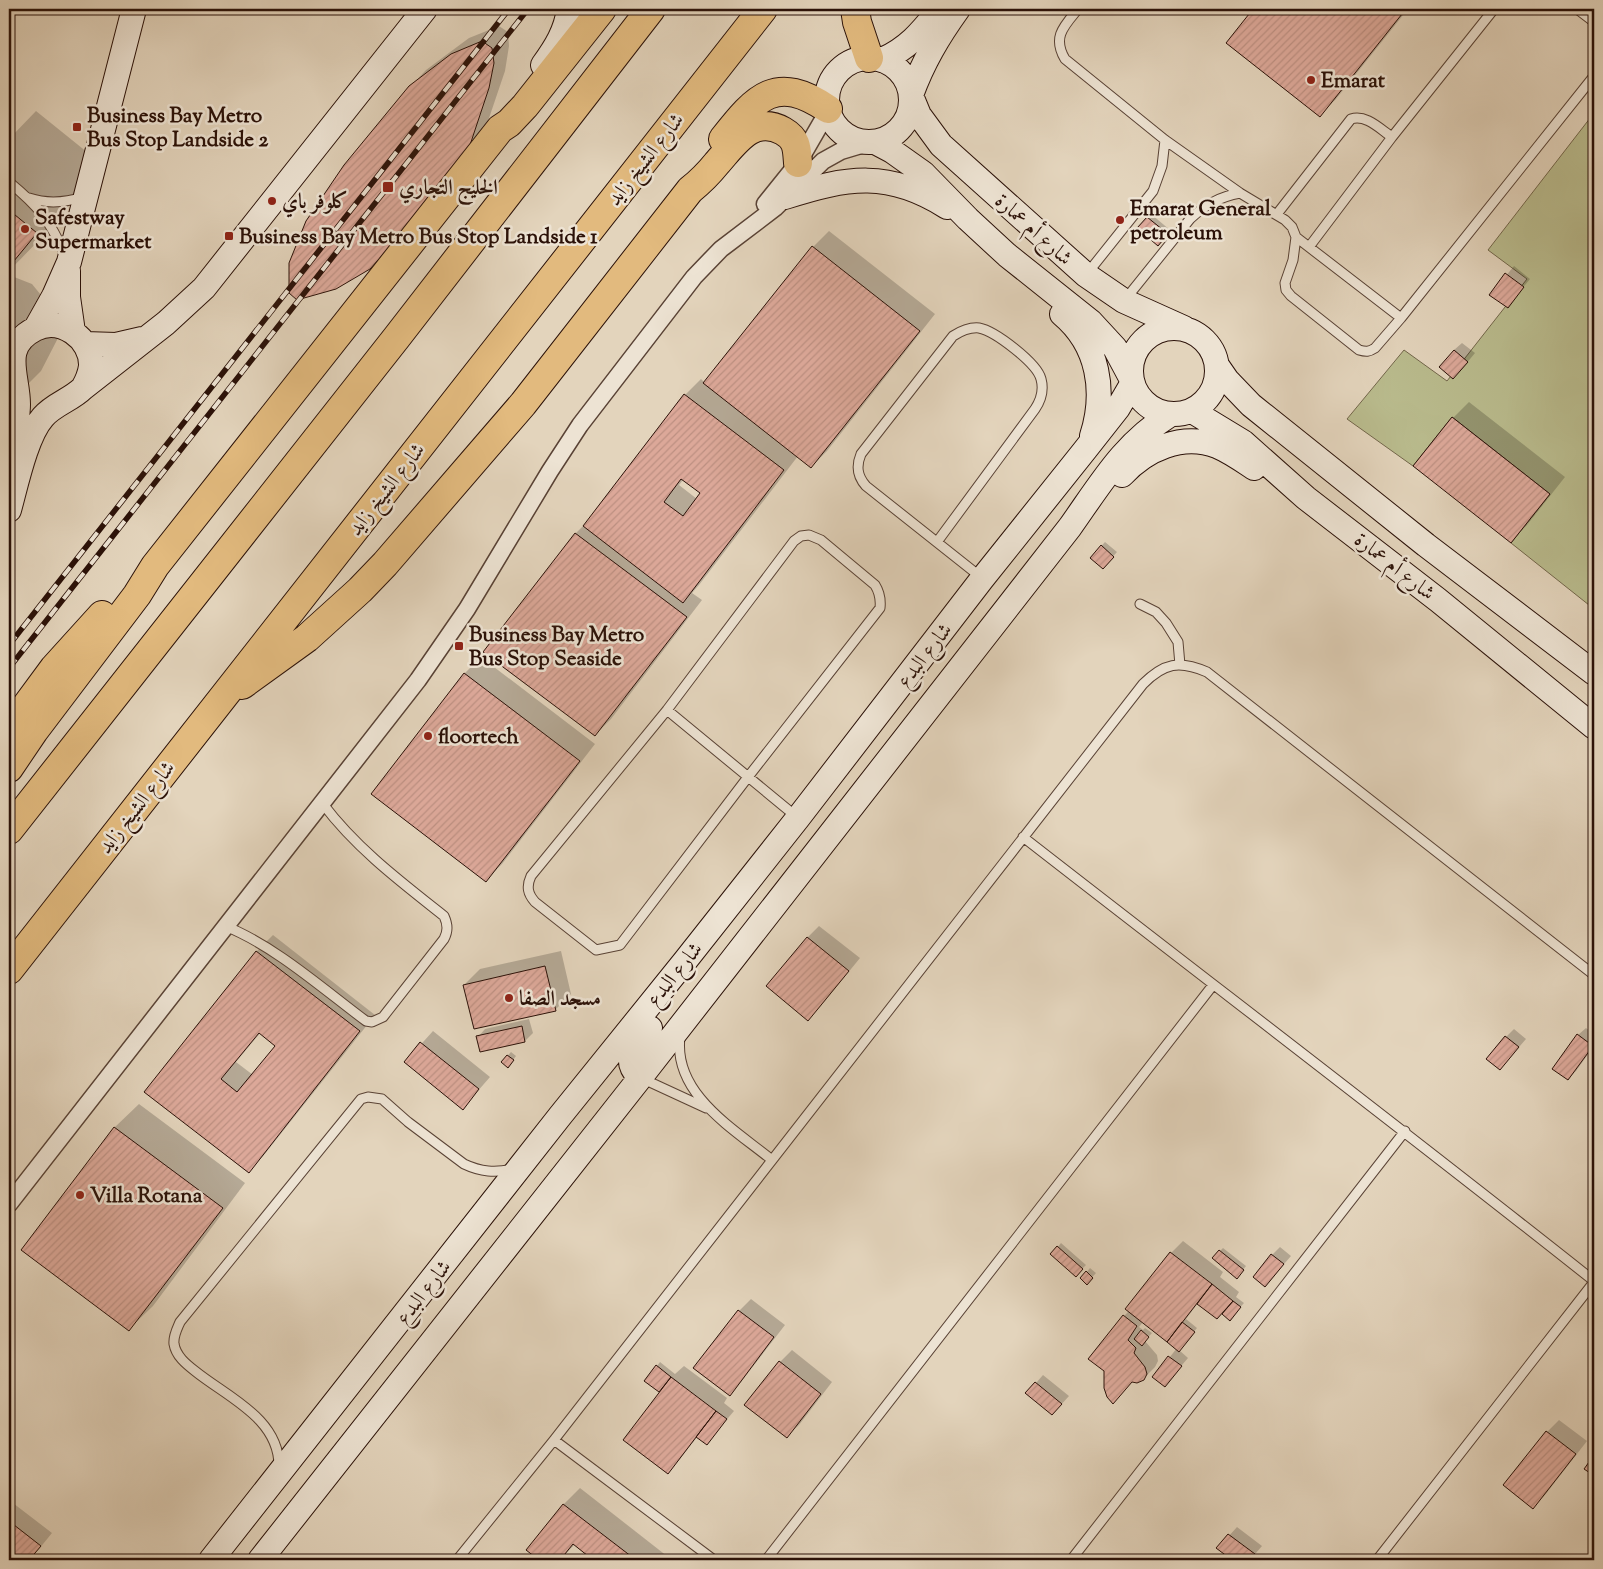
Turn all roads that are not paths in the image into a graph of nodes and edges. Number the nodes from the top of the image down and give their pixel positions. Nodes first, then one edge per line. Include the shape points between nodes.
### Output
1 (134, 9) edge
2 (425, 9) edge
3 (569, 9) edge
4 (602, 9) edge
5 (651, 9) edge
6 (764, 9) edge
7 (855, 9) edge
8 (940, 9) edge
9 (958, 9) edge
10 (1078, 9) edge
11 (1494, 9) edge
12 (1577, 9) edge
13 (1594, 22) edge
14 (876, 59) junction
15 (1594, 76) edge
16 (911, 97) junction
17 (828, 110) junction
18 (500, 129) junction
19 (1392, 137) junction
20 (1166, 140) junction
21 (873, 142) junction
22 (798, 163) junction
23 (9, 182) edge
24 (690, 190) junction
25 (1240, 193) junction
26 (86, 196) junction
27 (26, 197) junction
28 (785, 197) junction
29 (1277, 214) junction
30 (968, 219) junction
31 (750, 226) junction
32 (1296, 236) junction
33 (1309, 247) junction
34 (1007, 255) junction
35 (68, 262) junction
36 (1086, 276) junction
37 (1124, 301) junction
38 (1401, 318) junction
39 (36, 328) junction
40 (1184, 328) junction
41 (79, 338) junction
42 (146, 338) junction
43 (1218, 367) junction
44 (16, 380) junction
45 (1131, 381) junction
46 (83, 388) junction
47 (58, 404) junction
48 (1181, 413) junction
49 (1085, 450) junction
50 (9, 453) edge
51 (1306, 498) junction
52 (9, 510) edge
53 (1070, 527) junction
54 (937, 542) junction
55 (155, 566) junction
56 (982, 578) junction
57 (1140, 604) dead end
58 (1180, 665) junction
59 (1594, 673) edge
60 (220, 700) junction
61 (667, 710) junction
62 (1594, 728) edge
63 (9, 729) edge
64 (9, 768) edge
65 (748, 777) junction
66 (323, 804) junction
67 (798, 818) junction
68 (9, 830) edge
69 (1023, 837) junction
70 (226, 926) junction
71 (685, 961) junction
72 (9, 970) edge
73 (1594, 975) edge
74 (1213, 985) junction
75 (681, 1025) junction
76 (640, 1078) junction
77 (713, 1112) junction
78 (1405, 1131) junction
79 (772, 1160) junction
80 (520, 1168) junction
81 (9, 1204) edge
82 (1594, 1282) edge
83 (554, 1440) junction
84 (279, 1474) junction
85 (211, 1560) edge
86 (260, 1560) edge
87 (457, 1560) edge
88 (714, 1560) edge
89 (766, 1560) edge
90 (1070, 1560) edge
91 (1377, 1560) edge

1 - 26 street
2 - 42 street via 204,288
3 - 18 street via 562,37
4 - 18 highway via 514,119
5 - 68 highway
6 - 60 highway, شارع الشيخ زايد
7 - 14 highway via 857,22
8 - 14 street via 909,45 896,54
9 - 16 street via 930,50
10 - 20 lane via 1063,28 1059,40 1059,50 1065,59
11 - 19 lane
12 - 13 lane
14 - 16 street via 902,73
14 - 17 street via 857,60 836,74 827,97
15 - 38 lane
16 - 21 street via 910,111 897,132
16 - 36 street, شارع أم عمارة via 919,115 941,145
17 - 21 street via 844,134 862,142
17 - 22 street
17 - 24 highway via 813,99 784,91 756,101 710,155
18 - 55 highway
19 - 29 lane via 1363,118 1351,119
19 - 33 lane
20 - 25 lane
20 - 36 lane via 1162,166 1153,191
21 - 28 street via 831,156
21 - 30 street, شارع أم عمارة via 924,173
22 - 24 highway via 797,148 791,136 776,127 760,126 739,138
22 - 31 street
23 - 27 lane
24 - 60 highway via 523,404 385,564 307,638
25 - 29 lane
25 - 37 lane via 1212,201 1200,209
26 - 27 lane via 55,202
26 - 35 street
27 - 35 lane via 47,218
28 - 30 street via 819,186 867,180 923,193
28 - 31 street
29 - 32 lane via 1292,227
30 - 34 street, شارع أم عمارة
31 - 66 street via 694,277 580,425 443,645
32 - 33 lane
32 - 38 lane via 1286,290 1359,350 1375,348
33 - 38 lane
34 - 45 street, شارع أم عمارة via 1104,334 1115,348
34 - 49 street via 1032,287 1070,321 1090,350 1096,367 1100,402 1095,427
35 - 39 street
35 - 41 street via 68,297
36 - 37 street, شارع أم عمارة
37 - 40 street, شارع أم عمارة
39 - 41 street via 48,325 61,327
39 - 44 street via 25,335 15,350 12,368
40 - 43 street via 1210,346
40 - 45 street via 1160,330 1140,344 1131,366
41 - 42 street via 116,345
41 - 46 street via 91,366
42 - 46 street
43 - 48 street via 1212,393 1201,405
43 - 59 street, شارع أم عمارة via 1251,405 1426,546
44 - 47 street via 22,391 33,399
44 - 50 street via 17,418
45 - 48 street via 1140,398 1149,406 1160,412
45 - 49 street, شارع البدع via 1118,408
46 - 47 street
47 - 52 street via 42,418 34,431
48 - 51 street, شارع أم عمارة via 1243,442
48 - 53 street, شارع البدع via 1148,430 1128,448
49 - 56 street, شارع البدع
51 - 53 street via 1216,446 1197,441 1178,442 1160,446 1141,457
51 - 62 street, شارع أم عمارة via 1438,600
53 - 75 street, شارع البدع
54 - 54 lane via 866,486 859,475 858,461 953,336 970,328 979,328 1011,346 1036,368 1043,389 1035,409
54 - 56 lane
55 - 63 highway via 128,588 54,668
55 - 64 highway
56 - 67 street, شارع البدع
57 - 58 lane via 1156,612 1166,623 1178,642
58 - 69 lane via 1172,664 1156,671 1143,684
58 - 73 lane via 1190,665 1207,672
60 - 72 highway, شارع الشيخ زايد
61 - 65 lane
61 - 65 lane via 801,536 816,536 848,561 875,585 881,600 880,608
61 - 65 lane via 530,876 528,890 535,902 596,950 620,945
65 - 67 lane
66 - 70 street
66 - 70 lane via 353,841 444,916 448,924 444,940 383,1017 366,1021 272,951
67 - 71 street, شارع البدع
69 - 74 lane
69 - 79 lane
70 - 81 street
71 - 76 street via 677,992 632,1052 630,1065
71 - 80 street, شارع البدع
74 - 78 lane
74 - 89 lane
75 - 76 street, شارع البدع
75 - 77 lane via 678,1047 682,1070 693,1090
76 - 77 lane
76 - 86 street, شارع البدع
77 - 79 lane
78 - 82 lane
78 - 90 lane
79 - 83 lane
80 - 84 street, شارع البدع
80 - 84 lane via 495,1172 474,1169 408,1122 382,1099 361,1099 180,1322 174,1344 178,1354 208,1382 262,1421 276,1446
82 - 91 lane
83 - 87 lane
83 - 88 lane
84 - 85 street, شارع البدع

